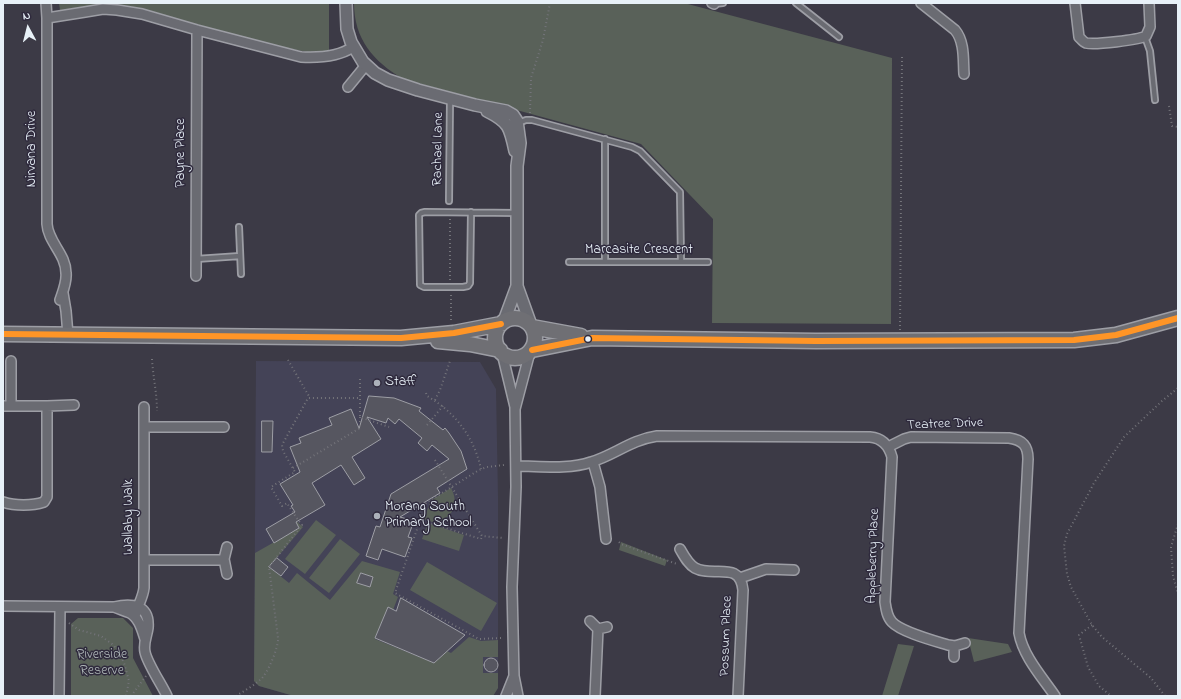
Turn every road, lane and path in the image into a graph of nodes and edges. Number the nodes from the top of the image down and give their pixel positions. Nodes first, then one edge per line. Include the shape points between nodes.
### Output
1 (46, 3) edge
2 (346, 3) edge
3 (550, 3) edge
4 (796, 3) edge
5 (921, 3) edge
6 (1075, 3) edge
7 (1149, 3) edge
8 (48, 18) junction
9 (197, 30) junction
10 (1145, 37) junction
11 (839, 38) dead end
12 (352, 45) junction
13 (902, 56) dead end
14 (366, 65) junction
15 (964, 74) dead end
16 (348, 87) dead end
17 (450, 98) junction
18 (1155, 100) dead end
19 (1169, 106) dead end
20 (530, 120) junction
21 (514, 125) junction
22 (1178, 127) edge
23 (605, 139) junction
24 (449, 201) dead end
25 (450, 212) junction
26 (471, 212) junction
27 (517, 213) junction
28 (239, 227) dead end
29 (240, 256) junction
30 (196, 259) junction
31 (569, 262) dead end
32 (605, 262) junction
33 (681, 262) junction
34 (708, 262) dead end
35 (242, 274) dead end
36 (196, 276) dead end
37 (517, 286) junction
38 (450, 287) junction
39 (63, 290) junction
40 (60, 300) dead end
41 (1178, 318) edge
42 (451, 320) dead end
43 (503, 323) junction
44 (532, 326) junction
45 (3, 334) edge
46 (68, 335) junction
47 (401, 338) junction
48 (592, 338) junction
49 (900, 341) junction
50 (531, 351) junction
51 (501, 352) junction
52 (152, 359) dead end
53 (288, 360) dead end
54 (11, 361) dead end
55 (450, 361) dead end
56 (360, 379) dead end
57 (1178, 388) edge
58 (426, 393) dead end
59 (310, 398) junction
60 (360, 398) junction
61 (435, 400) junction
62 (74, 405) dead end
63 (7, 406) edge
64 (47, 406) junction
65 (443, 406) junction
66 (144, 407) dead end
67 (515, 408) junction
68 (157, 411) dead end
69 (360, 417) junction
70 (427, 425) dead end
71 (144, 427) junction
72 (224, 427) dead end
73 (389, 427) dead end
74 (888, 447) junction
75 (435, 460) dead end
76 (593, 462) junction
77 (504, 465) dead end
78 (516, 466) junction
79 (293, 468) junction
80 (482, 469) junction
81 (452, 487) junction
82 (3, 502) edge
83 (420, 520) junction
84 (1178, 524) edge
85 (482, 536) junction
86 (502, 538) dead end
87 (606, 539) dead end
88 (619, 542) dead end
89 (227, 546) dead end
90 (680, 548) dead end
91 (144, 560) junction
92 (224, 560) junction
93 (688, 562) junction
94 (794, 570) dead end
95 (227, 574) dead end
96 (740, 578) junction
97 (1178, 594) edge
98 (3, 606) edge
99 (137, 606) junction
100 (60, 607) junction
101 (114, 607) junction
102 (135, 617) junction
103 (590, 621) dead end
104 (66, 622) dead end
105 (1092, 625) junction
106 (501, 638) dead end
107 (145, 639) junction
108 (965, 643) dead end
109 (954, 646) junction
110 (954, 657) dead end
111 (149, 673) dead end
112 (514, 676) junction
113 (59, 696) edge
114 (126, 696) edge
115 (131, 696) edge
116 (167, 696) edge
117 (236, 696) edge
118 (506, 696) edge
119 (518, 696) edge
120 (595, 696) edge
121 (738, 696) edge
122 (1055, 696) edge
123 (1111, 696) edge
124 (1166, 696) edge

1 - 8 street, Nirvana Drive
2 - 12 street via 347,29
3 - 20 path via 543,40 531,78
4 - 11 lane
5 - 15 street via 959,35
6 - 10 street via 1079,37 1084,42
7 - 10 street via 1150,27
8 - 9 street via 103,9 117,10 142,14
8 - 39 street, Nirvana Drive via 47,224 50,237 66,267
9 - 12 street via 296,56 315,57
9 - 30 street, Payne Place
10 - 18 lane via 1150,51
12 - 14 street
13 - 49 path
14 - 16 street
14 - 17 street via 388,80
17 - 21 street via 475,105
17 - 24 lane, Rachael Lane
19 - 22 path via 1172,126
20 - 21 lane via 523,120
20 - 23 lane
21 - 27 street via 518,166
23 - 32 lane
23 - 33 lane via 640,150 680,190
25 - 26 lane
25 - 38 path
25 - 38 lane via 424,212 419,215 420,285
26 - 27 lane
26 - 38 lane via 470,283 463,287
27 - 37 street
28 - 29 lane
29 - 30 lane
29 - 35 lane
30 - 36 street, Payne Place
31 - 32 lane, Marcasite Crescent
32 - 33 lane, Marcasite Crescent
33 - 34 lane, Marcasite Crescent
37 - 43 street
37 - 44 street
38 - 42 path
39 - 40 street, Nirvana Drive
39 - 46 street, Nirvana Drive
41 - 49 main road via 1134,331 1096,338 1041,341
43 - 44 main road via 515,318
43 - 47 main road via 454,333
43 - 51 main road via 496,334
44 - 48 main road
44 - 50 main road via 536,336
45 - 46 main road
46 - 47 main road
47 - 51 main road via 470,344
48 - 49 main road
48 - 50 main road
50 - 51 main road via 519,357 507,356
50 - 67 street
51 - 67 street
52 - 68 path
53 - 59 path
54 - 63 street
55 - 61 path
56 - 60 path
57 - 105 path via 1124,437 1094,483 1067,534 1064,546 1067,574 1071,587
58 - 61 path
59 - 60 path
59 - 79 path via 281,447
60 - 69 path
61 - 65 path
62 - 64 street
63 - 64 street
64 - 82 street via 47,497 44,502 37,504
65 - 70 path
65 - 80 path via 467,434
66 - 71 street, Wallaby Walk
67 - 78 street
69 - 73 path
69 - 79 path via 360,428
71 - 72 street
71 - 91 street, Wallaby Walk
74 - 76 street via 879,439 870,437 657,436 638,440
74 - 109 street, Appleberry Place via 892,464 886,612 893,624
74 - 122 street, Teatree Drive via 911,437 1009,438 1019,440 1026,446 1028,459 1019,633 1027,655
75 - 81 path
76 - 78 street via 576,466
76 - 87 street via 600,488
77 - 80 path
78 - 112 street via 512,574
79 - 117 path via 295,472 271,486 282,506 287,503 302,525 268,567 278,642 262,679
80 - 81 path
81 - 83 path via 426,503
81 - 85 path
83 - 85 path via 481,539
83 - 106 path via 395,593 479,639
84 - 97 path via 1172,547 1173,576
85 - 86 path
88 - 93 path via 676,564
89 - 92 street
90 - 93 street
91 - 92 street
91 - 99 street, Wallaby Walk via 144,590
92 - 95 street
93 - 96 street, Possum Place via 697,569 729,572
94 - 96 street, Possum Place via 768,565
96 - 121 street, Possum Place via 743,590
98 - 100 street
99 - 101 street via 127,604
99 - 102 street, Wallaby Walk
99 - 107 street via 147,617
100 - 101 street
100 - 113 street
101 - 102 street
102 - 107 street
103 - 120 street via 603,628
104 - 114 path via 79,630 101,636 112,644 124,663 129,681
105 - 123 path via 1079,635 1088,667 1099,686
105 - 124 path via 1102,637 1151,678
107 - 116 street via 146,655
108 - 109 street
109 - 110 street
111 - 115 path
112 - 118 street
112 - 119 street

